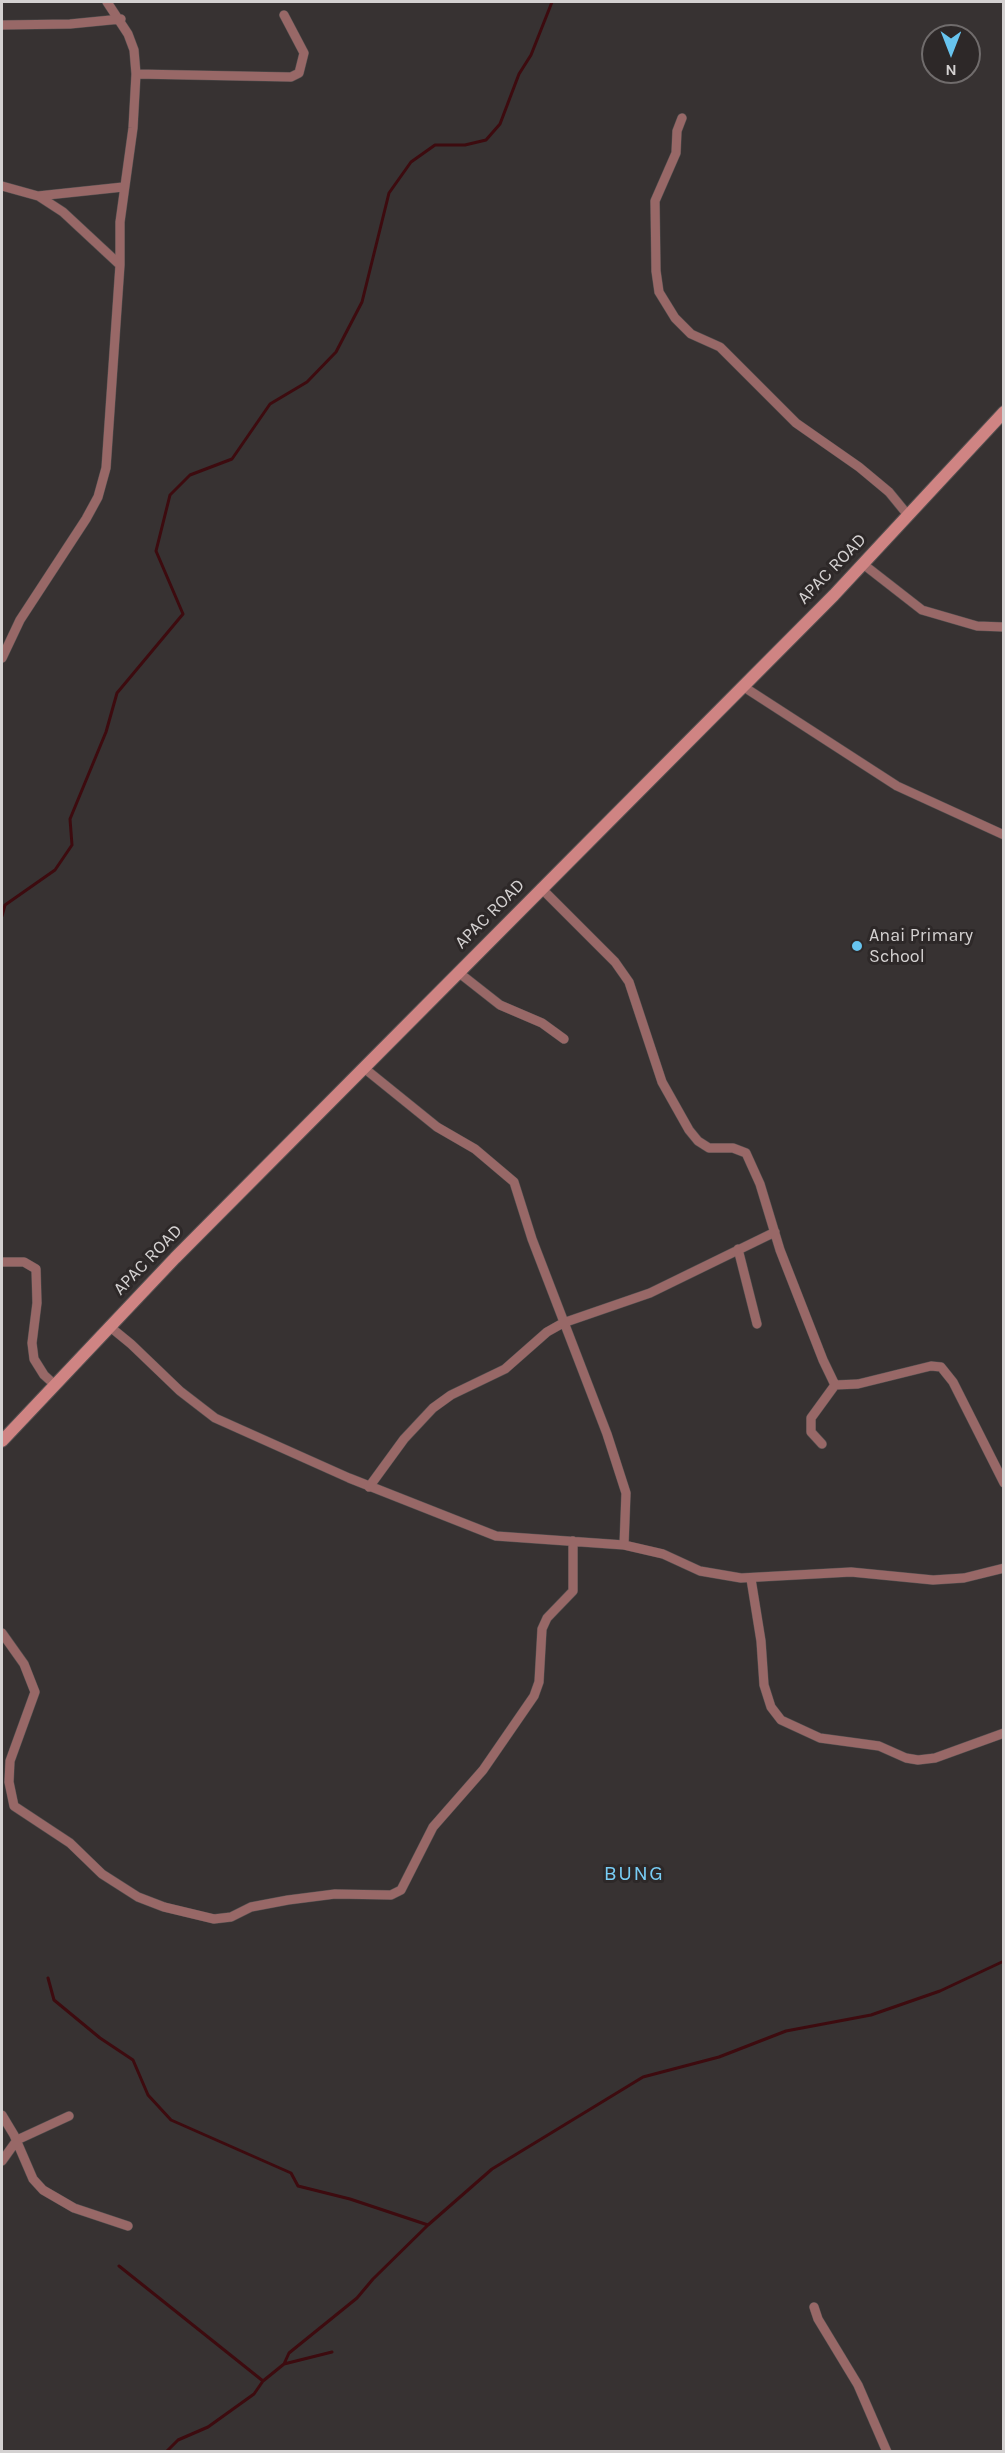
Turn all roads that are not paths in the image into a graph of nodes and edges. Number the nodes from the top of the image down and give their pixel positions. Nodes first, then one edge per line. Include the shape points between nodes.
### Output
1 (107, 2) edge
2 (284, 15) dead end
3 (121, 19) junction
4 (2, 25) edge
5 (136, 74) junction
6 (682, 118) dead end
7 (2, 186) edge
8 (123, 187) junction
9 (38, 195) junction
10 (120, 265) junction
11 (1004, 412) edge
12 (907, 514) junction
13 (863, 564) junction
14 (1004, 627) edge
15 (5, 642) edge
16 (2, 658) edge
17 (744, 687) junction
18 (1004, 835) edge
19 (542, 888) junction
20 (458, 972) junction
21 (564, 1039) dead end
22 (364, 1068) junction
23 (775, 1232) junction
24 (738, 1249) junction
25 (2, 1262) edge
26 (563, 1323) junction
27 (757, 1324) dead end
28 (109, 1326) junction
29 (835, 1384) junction
30 (55, 1386) junction
31 (2, 1441) edge
32 (822, 1444) dead end
33 (1004, 1483) edge
34 (369, 1487) junction
35 (573, 1541) junction
36 (624, 1545) junction
37 (1004, 1568) edge
38 (752, 1579) junction
39 (2, 1634) edge
40 (1004, 1733) edge
41 (2, 2115) edge
42 (69, 2116) dead end
43 (17, 2140) junction
44 (2, 2162) edge
45 (128, 2226) dead end
46 (814, 2307) dead end
47 (887, 2451) edge

1 - 3 street
2 - 5 street via 304,53 298,73 291,77
3 - 4 street
3 - 5 street via 134,50
5 - 8 street via 133,128
6 - 12 street via 676,153 655,201 659,292 675,318 691,334 720,347 796,423 874,479
7 - 9 street
8 - 9 street
8 - 10 street
9 - 10 street via 63,212
10 - 15 street via 109,445 98,497
11 - 12 main road, APAC ROAD
12 - 13 main road, APAC ROAD
13 - 14 street via 922,610 967,624
13 - 17 main road, APAC ROAD
15 - 16 street
17 - 18 street via 897,786
17 - 19 main road, APAC ROAD
19 - 20 main road, APAC ROAD
19 - 23 street via 615,962 629,982 662,1082 689,1130 709,1148 733,1148 746,1153
20 - 21 street via 500,1005 542,1023
20 - 22 main road, APAC ROAD
22 - 26 street via 437,1127 510,1176
22 - 28 main road, APAC ROAD
23 - 24 street
23 - 29 street
24 - 26 street via 650,1293
24 - 27 street
25 - 30 street via 24,1262 36,1269 34,1359
26 - 34 street via 529,1345 505,1369 433,1408 404,1439
26 - 36 street via 626,1493
28 - 30 main road, APAC ROAD
28 - 34 street via 215,1418
29 - 32 street via 811,1418 811,1432
29 - 33 street via 858,1384 940,1367 953,1382
30 - 31 main road, APAC ROAD
34 - 35 street via 496,1536
35 - 36 street
35 - 39 street via 573,1591 547,1618 542,1629 539,1682 534,1696 483,1770 433,1827 401,1890 391,1895 335,1894 288,1900 214,1919 164,1908 102,1874 70,1843 14,1806 10,1761 35,1692 24,1664
36 - 38 street via 663,1554 700,1571
37 - 38 street via 933,1581 850,1572
38 - 40 street via 764,1685 771,1707 781,1720 820,1738 879,1746 918,1760 935,1758
41 - 43 street
42 - 43 street
43 - 44 street
43 - 45 street via 33,2179 43,2190 74,2208
46 - 47 street via 858,2385

